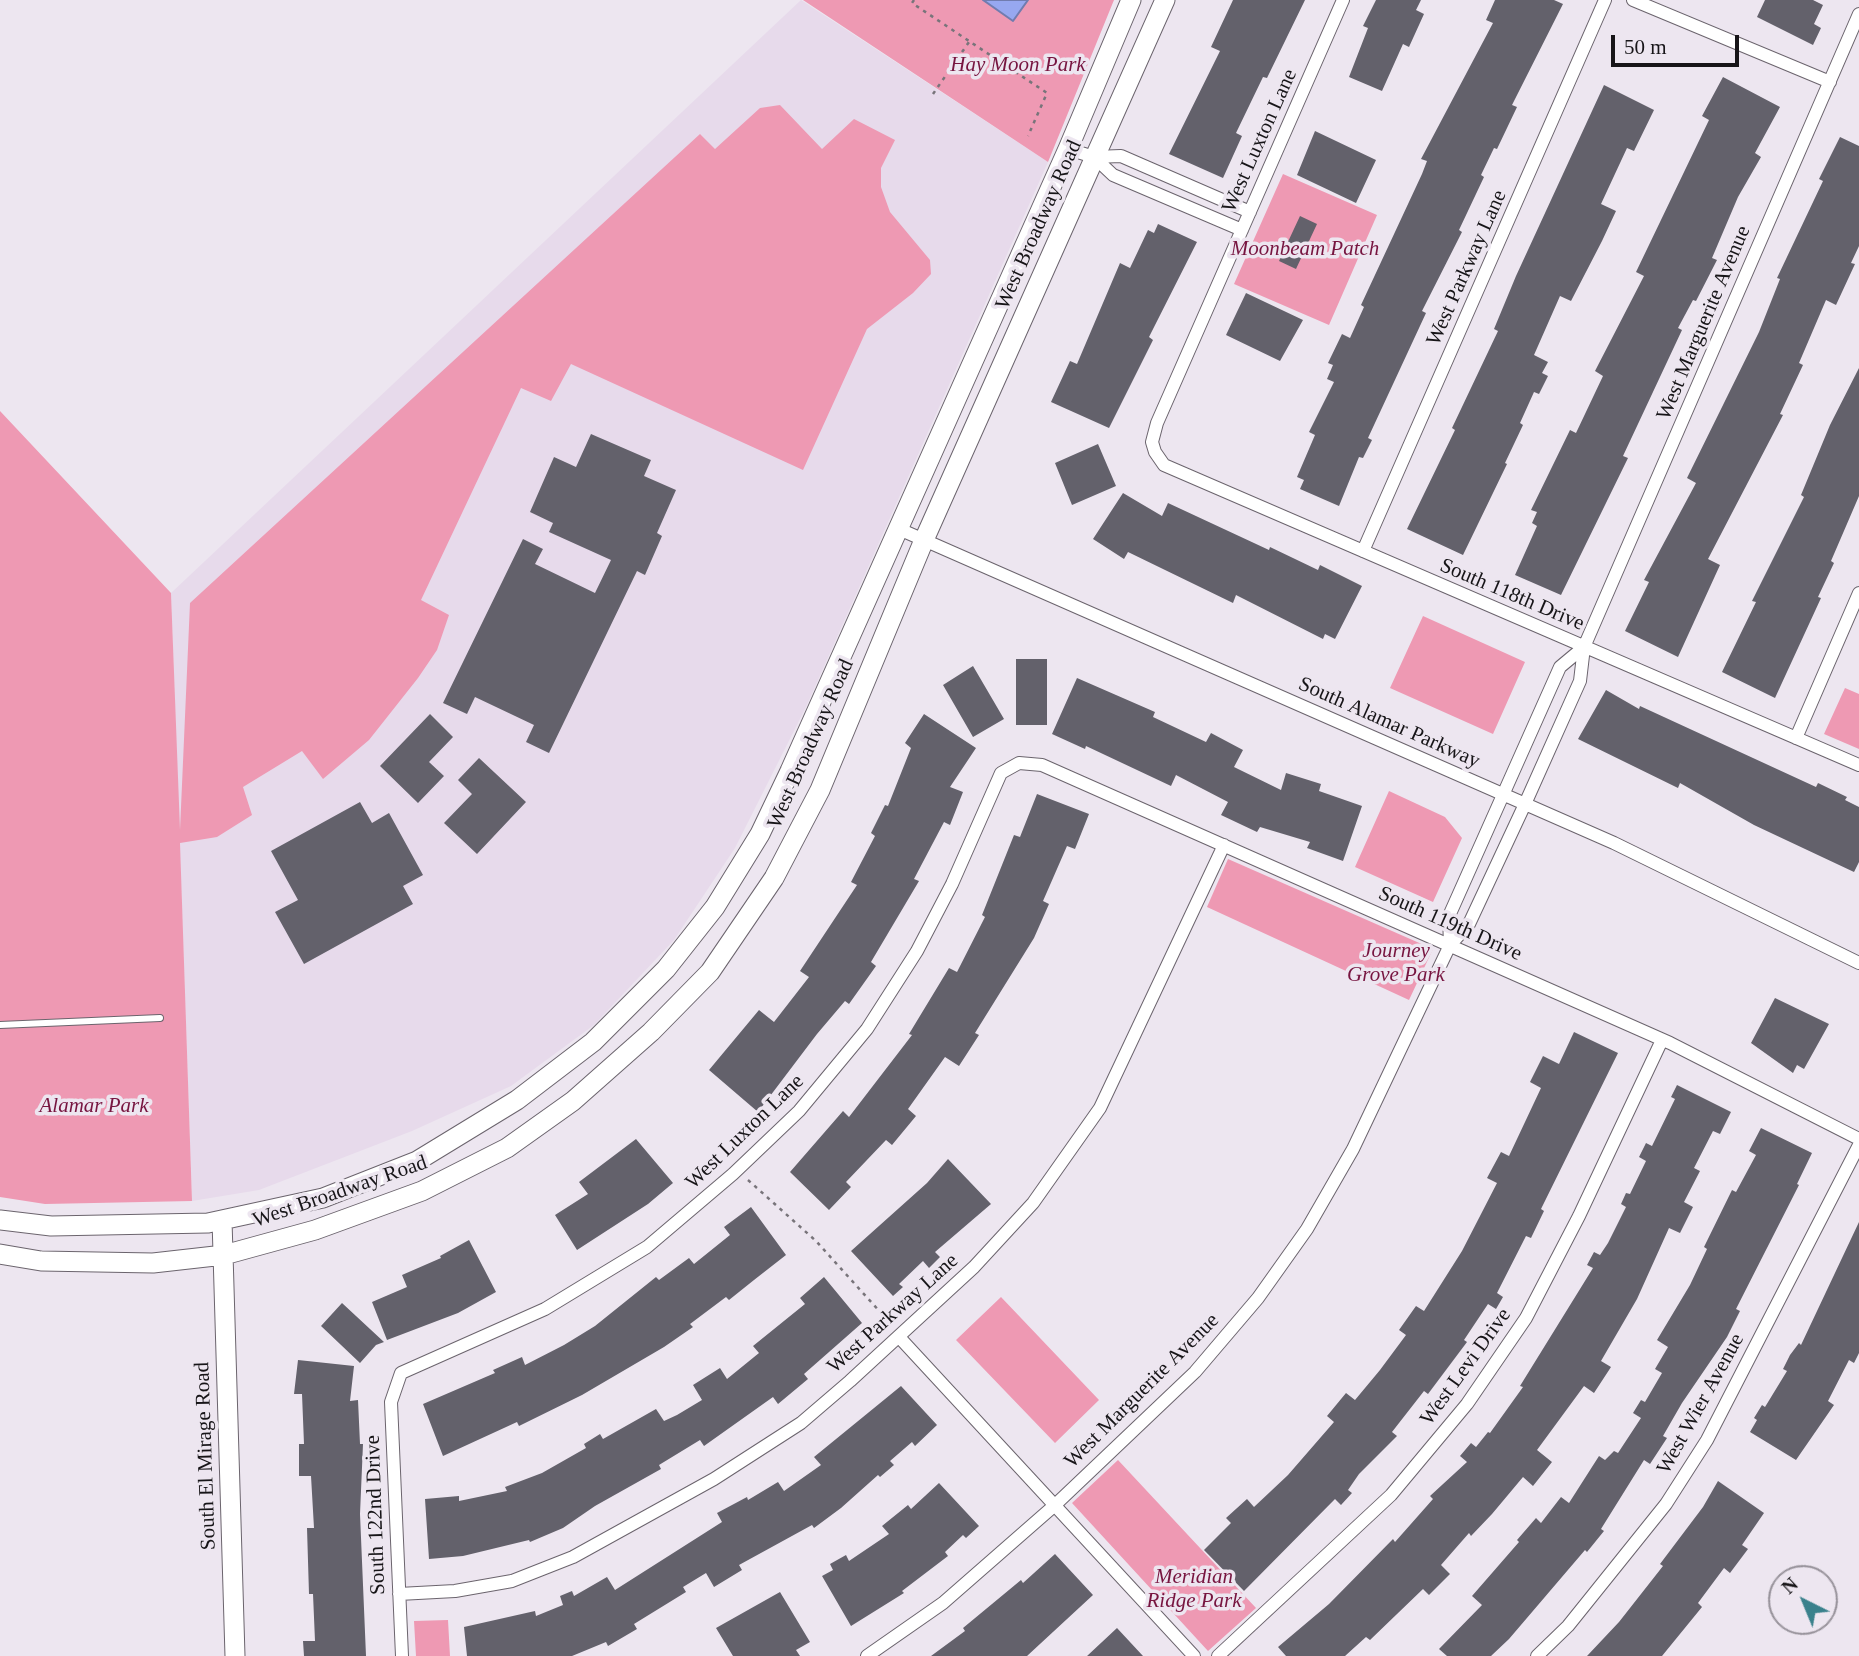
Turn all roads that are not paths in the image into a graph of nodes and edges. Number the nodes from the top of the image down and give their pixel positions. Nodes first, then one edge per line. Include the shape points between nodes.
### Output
1 (1131, 0) edge
2 (1165, 0) edge
3 (1343, 0) edge
4 (1605, 0) edge
5 (1633, 0) edge
6 (1859, 14) edge
7 (1830, 82) junction
8 (1068, 149) junction
9 (1094, 157) junction
10 (1250, 212) junction
11 (1242, 230) junction
12 (1155, 453) joint
13 (899, 529) junction
14 (924, 540) junction
15 (1363, 551) junction
16 (1859, 593) edge
17 (1584, 647) junction
18 (1796, 738) junction
19 (1019, 763) joint
20 (1859, 765) edge
21 (1503, 794) junction
22 (1525, 804) junction
23 (1224, 845) junction
24 (1450, 945) junction
25 (1859, 963) edge
26 (160, 1018) dead end
27 (0, 1025) edge
28 (1662, 1040) junction
29 (1859, 1139) edge
30 (1859, 1145) edge
31 (0, 1220) edge
32 (222, 1220) junction
33 (0, 1254) edge
34 (224, 1255) junction
35 (899, 1337) junction
36 (401, 1373) joint
37 (1055, 1505) junction
38 (399, 1594) junction
39 (235, 1656) edge
40 (402, 1656) edge
41 (867, 1656) edge
42 (1194, 1656) edge
43 (1218, 1656) edge
44 (1537, 1656) edge

1 - 8 main road, West Broadway Road
2 - 9 main road, West Broadway Road
3 - 10 street, West Luxton Lane
4 - 15 street, West Parkway Lane
5 - 7 street
6 - 7 street, West Marguerite Avenue
7 - 17 street, West Marguerite Avenue
8 - 9 street
8 - 13 main road, West Broadway Road
9 - 10 street via 1121,156
9 - 11 street via 1113,175
9 - 14 main road, West Broadway Road
10 - 11 street, West Luxton Lane
11 - 12 street, West Luxton Lane via 1157,423 1152,442
12 - 15 street, South 118th Drive via 1164,465
13 - 14 street, South Alamar Parkway
13 - 32 main road, West Broadway Road via 760,834 715,907 666,969 593,1042 517,1100 418,1161 323,1198
14 - 21 street, South Alamar Parkway
14 - 34 main road, West Broadway Road via 820,790 774,878 710,972 573,1101 507,1148 422,1191 315,1230
15 - 17 street, South 118th Drive
16 - 18 street
17 - 18 street, South 118th Drive
17 - 21 street, West Marguerite Avenue via 1560,667
17 - 22 street, West Marguerite Avenue via 1580,681
18 - 20 street, South 118th Drive
19 - 23 street, South 119th Drive via 1042,765
19 - 36 street, West Luxton Lane via 1001,773 929,928 867,1028 799,1111 647,1247 545,1309
21 - 22 street, South Alamar Parkway
21 - 24 street, West Marguerite Avenue via 1449,916
22 - 24 street, West Marguerite Avenue via 1469,924
22 - 25 street, South Alamar Parkway
23 - 24 street, South 119th Drive
23 - 35 street, West Parkway Lane via 1100,1108 1033,1203 974,1267
24 - 28 street, South 119th Drive
24 - 37 street, West Marguerite Avenue via 1353,1149 1307,1229 1258,1298 1195,1372
26 - 27 lane
28 - 29 street, South 119th Drive
28 - 43 street, West Levi Drive via 1526,1318 1467,1404 1391,1495
30 - 44 street, West Wier Avenue via 1707,1440 1666,1504 1568,1626
31 - 32 main road via 51,1226
32 - 34 main road, South El Mirage Road
33 - 34 main road via 41,1261 153,1263
34 - 39 main road, South El Mirage Road
35 - 37 street
35 - 38 street, West Parkway Lane via 801,1423 714,1479 573,1557 512,1581
36 - 38 street, South 122nd Drive via 391,1402
37 - 41 street, West Marguerite Avenue via 943,1603
37 - 42 street
38 - 40 street, South 122nd Drive

